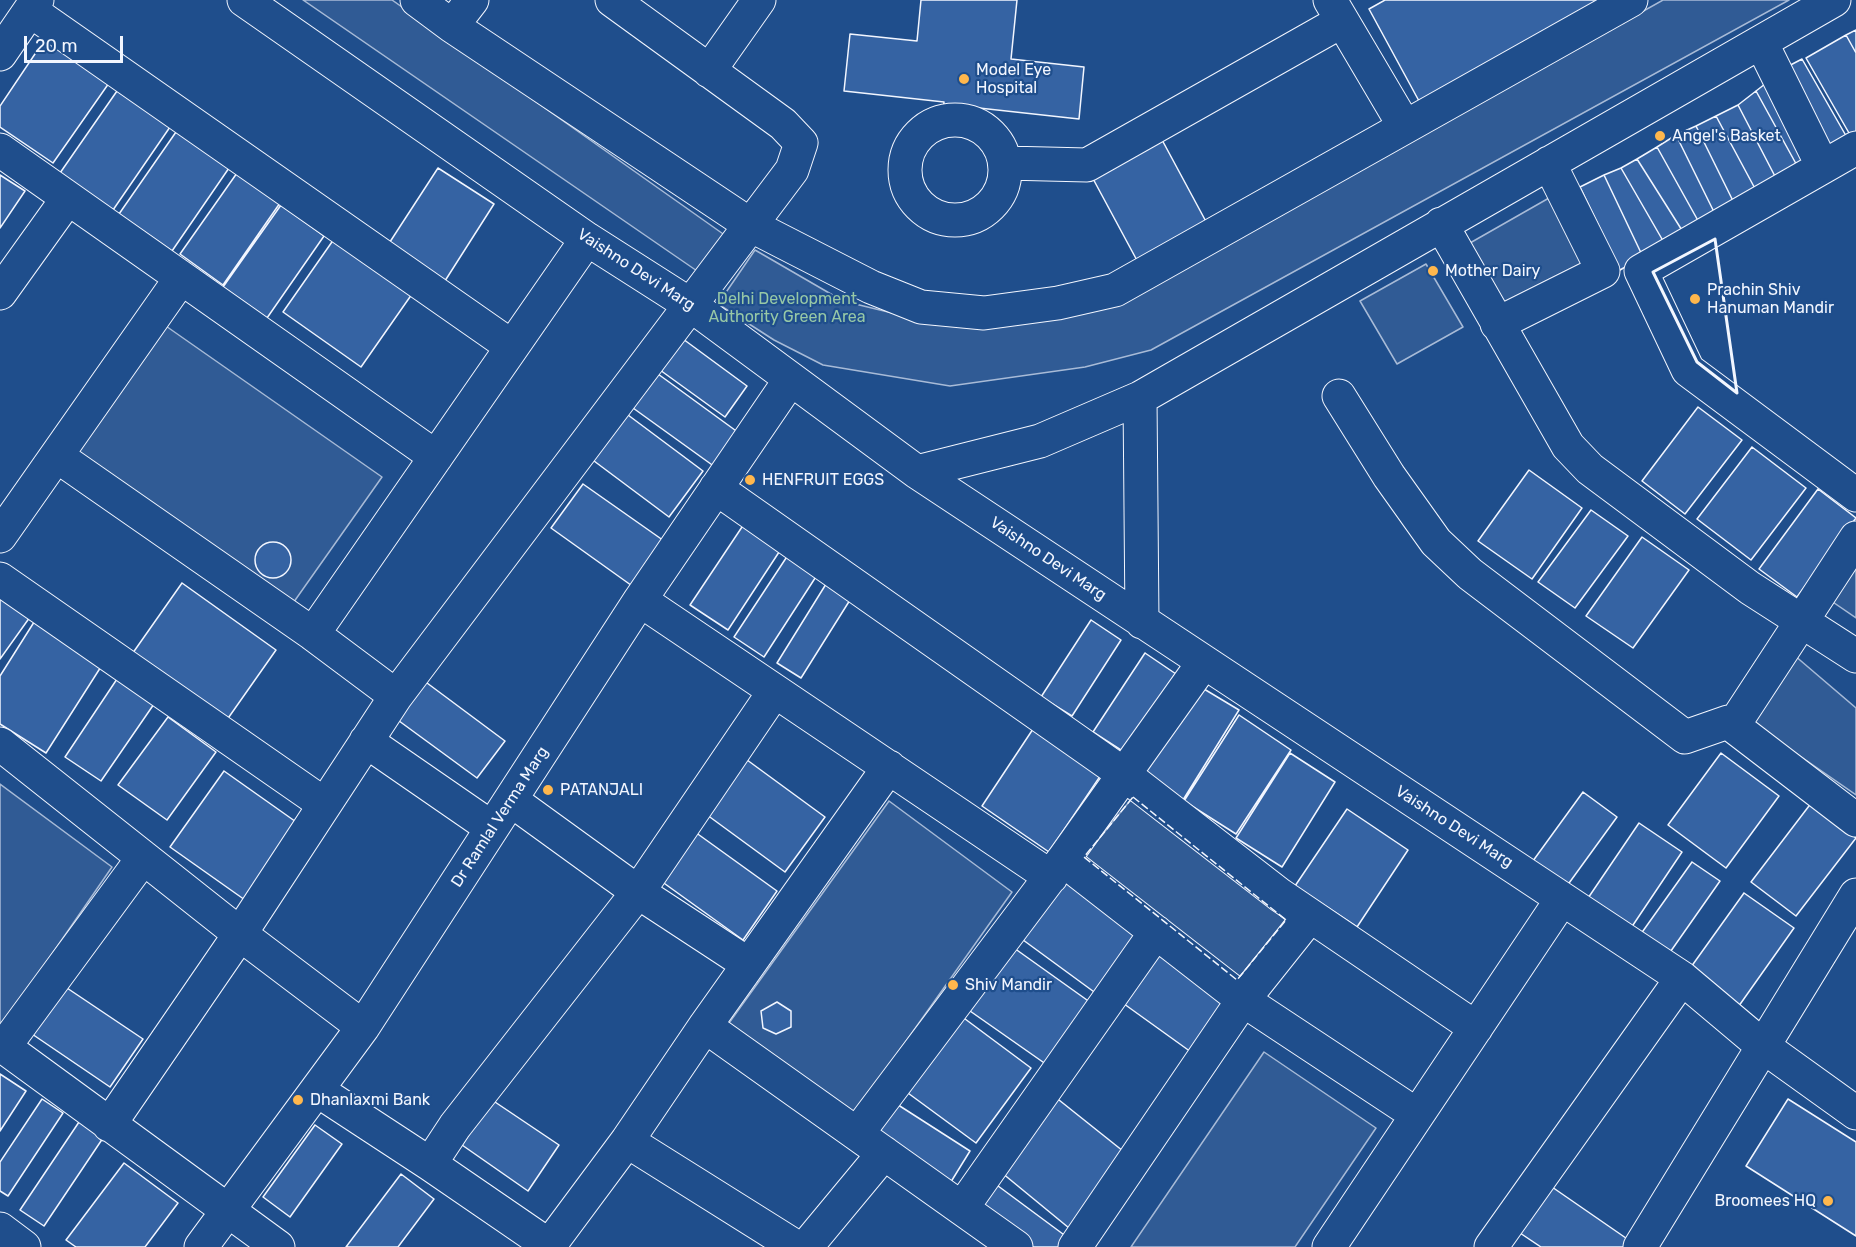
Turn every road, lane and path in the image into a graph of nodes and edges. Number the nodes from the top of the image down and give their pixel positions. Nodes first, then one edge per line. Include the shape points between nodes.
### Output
1 (244, 0) edge
2 (417, 0) edge
3 (472, 0) edge
4 (612, 0) edge
5 (759, 0) edge
6 (1631, 0) edge
7 (1834, 0) edge
8 (34, 5) edge
9 (1336, 10) edge
10 (452, 26) junction
11 (1761, 42) junction
12 (0, 54) edge
13 (709, 71) junction
14 (1405, 127) junction
15 (1856, 148) edge
16 (0, 150) edge
17 (1006, 163) dead end
18 (1549, 164) junction
19 (1823, 167) junction
20 (68, 198) junction
21 (1441, 224) junction
22 (752, 226) junction
23 (587, 239) junction
24 (181, 278) junction
25 (0, 292) edge
26 (692, 306) junction
27 (1497, 324) junction
28 (511, 346) junction
29 (790, 380) junction
30 (1339, 396) dead end
31 (1140, 398) junction
32 (57, 456) junction
33 (436, 457) junction
34 (917, 472) junction
35 (716, 488) junction
36 (1856, 495) edge
37 (0, 536) edge
38 (1856, 538) edge
39 (0, 579) edge
40 (640, 600) junction
41 (1142, 622) junction
42 (1802, 622) junction
43 (313, 634) junction
44 (1856, 656) edge
45 (1204, 662) junction
46 (774, 692) junction
47 (396, 696) junction
48 (1733, 726) junction
49 (366, 741) junction
50 (0, 744) edge
51 (889, 766) junction
52 (1125, 776) junction
53 (510, 800) junction
54 (324, 804) junction
55 (1856, 820) edge
56 (492, 828) junction
57 (143, 858) junction
58 (1057, 868) junction
59 (638, 892) junction
60 (1856, 895) edge
61 (1562, 899) junction
62 (1310, 916) junction
63 (1156, 932) junction
64 (240, 934) junction
65 (748, 964) junction
66 (1682, 978) junction
67 (1243, 1000) junction
68 (705, 1026) junction
69 (363, 1027) junction
70 (1476, 1028) junction
71 (2, 1046) edge
72 (1764, 1047) junction
73 (317, 1090) junction
74 (1856, 1113) edge
75 (1417, 1115) junction
76 (109, 1125) junction
77 (857, 1134) junction
78 (627, 1141) junction
79 (884, 1153) junction
80 (430, 1164) junction
81 (962, 1209) junction
82 (227, 1212) junction
83 (0, 1229) edge
84 (24, 1247) edge
85 (201, 1247) edge
86 (278, 1247) edge
87 (550, 1247) edge
88 (796, 1247) edge
89 (806, 1247) edge
90 (1016, 1247) edge
91 (1075, 1247) edge
92 (1329, 1247) edge
93 (1491, 1247) edge
94 (1640, 1247) edge

1 - 23 street, Vaishno Devi Marg
2 - 10 street
3 - 10 street
4 - 13 street
5 - 13 street
6 - 14 street
7 - 11 street
8 - 12 street
8 - 28 street
9 - 14 street
9 - 17 street via 1087,165
10 - 22 street
11 - 18 street
11 - 19 street
13 - 22 street via 783,124 801,142 792,170
14 - 22 street via 1115,290 1058,303 984,313 921,307 871,287
15 - 19 street
16 - 20 street
18 - 21 street
18 - 27 street via 1603,271
19 - 36 street via 1641,271 1688,370
20 - 24 street
20 - 25 street
21 - 27 street
21 - 31 street
22 - 26 street
23 - 26 street, Vaishno Devi Marg
23 - 28 street
24 - 32 street
24 - 33 street
26 - 29 street, Vaishno Devi Marg
26 - 47 street
27 - 42 street via 1568,446 1590,469
28 - 33 street
29 - 34 street, Vaishno Devi Marg
29 - 35 street, Dr Ramlal Verma Marg
30 - 48 street via 1436,542 1470,574 1685,737 1728,722
31 - 34 street via 1040,441
31 - 41 street
32 - 37 street
32 - 43 street
33 - 43 street
34 - 41 street, Vaishno Devi Marg
35 - 40 street, Dr Ramlal Verma Marg
35 - 52 street
38 - 42 street
39 - 54 street
40 - 46 street
40 - 53 street, Dr Ramlal Verma Marg
41 - 45 street, Vaishno Devi Marg
42 - 44 street
42 - 48 street
43 - 47 street
45 - 52 street
45 - 61 street, Vaishno Devi Marg
46 - 51 street
46 - 59 street
47 - 49 street
48 - 55 street
49 - 54 street
49 - 56 street
50 - 57 street
51 - 58 street
51 - 65 street
52 - 58 street
52 - 62 street
53 - 56 street, Dr Ramlal Verma Marg
53 - 59 street
54 - 64 street
56 - 69 street, Dr Ramlal Verma Marg
57 - 64 street
57 - 71 street
58 - 63 street
58 - 77 street
59 - 65 street
59 - 80 street via 455,1126
60 - 72 street
61 - 66 street, Vaishno Devi Marg
61 - 70 street
62 - 67 street
62 - 70 street
63 - 67 street
63 - 81 street
64 - 69 street
64 - 76 street
65 - 68 street
66 - 72 street, Vaishno Devi Marg
66 - 93 street
67 - 75 street
67 - 91 street
68 - 77 street
68 - 78 street
69 - 73 street, Dr Ramlal Verma Marg
70 - 75 street
71 - 76 street
72 - 74 street, Vaishno Devi Marg
72 - 94 street
73 - 80 street
73 - 82 street, Dr Ramlal Verma Marg
75 - 92 street
76 - 82 street
77 - 79 street
78 - 87 street
78 - 88 street
79 - 81 street
79 - 89 street
80 - 87 street
81 - 90 street
82 - 85 street, Dr Ramlal Verma Marg
82 - 86 street
83 - 84 street

